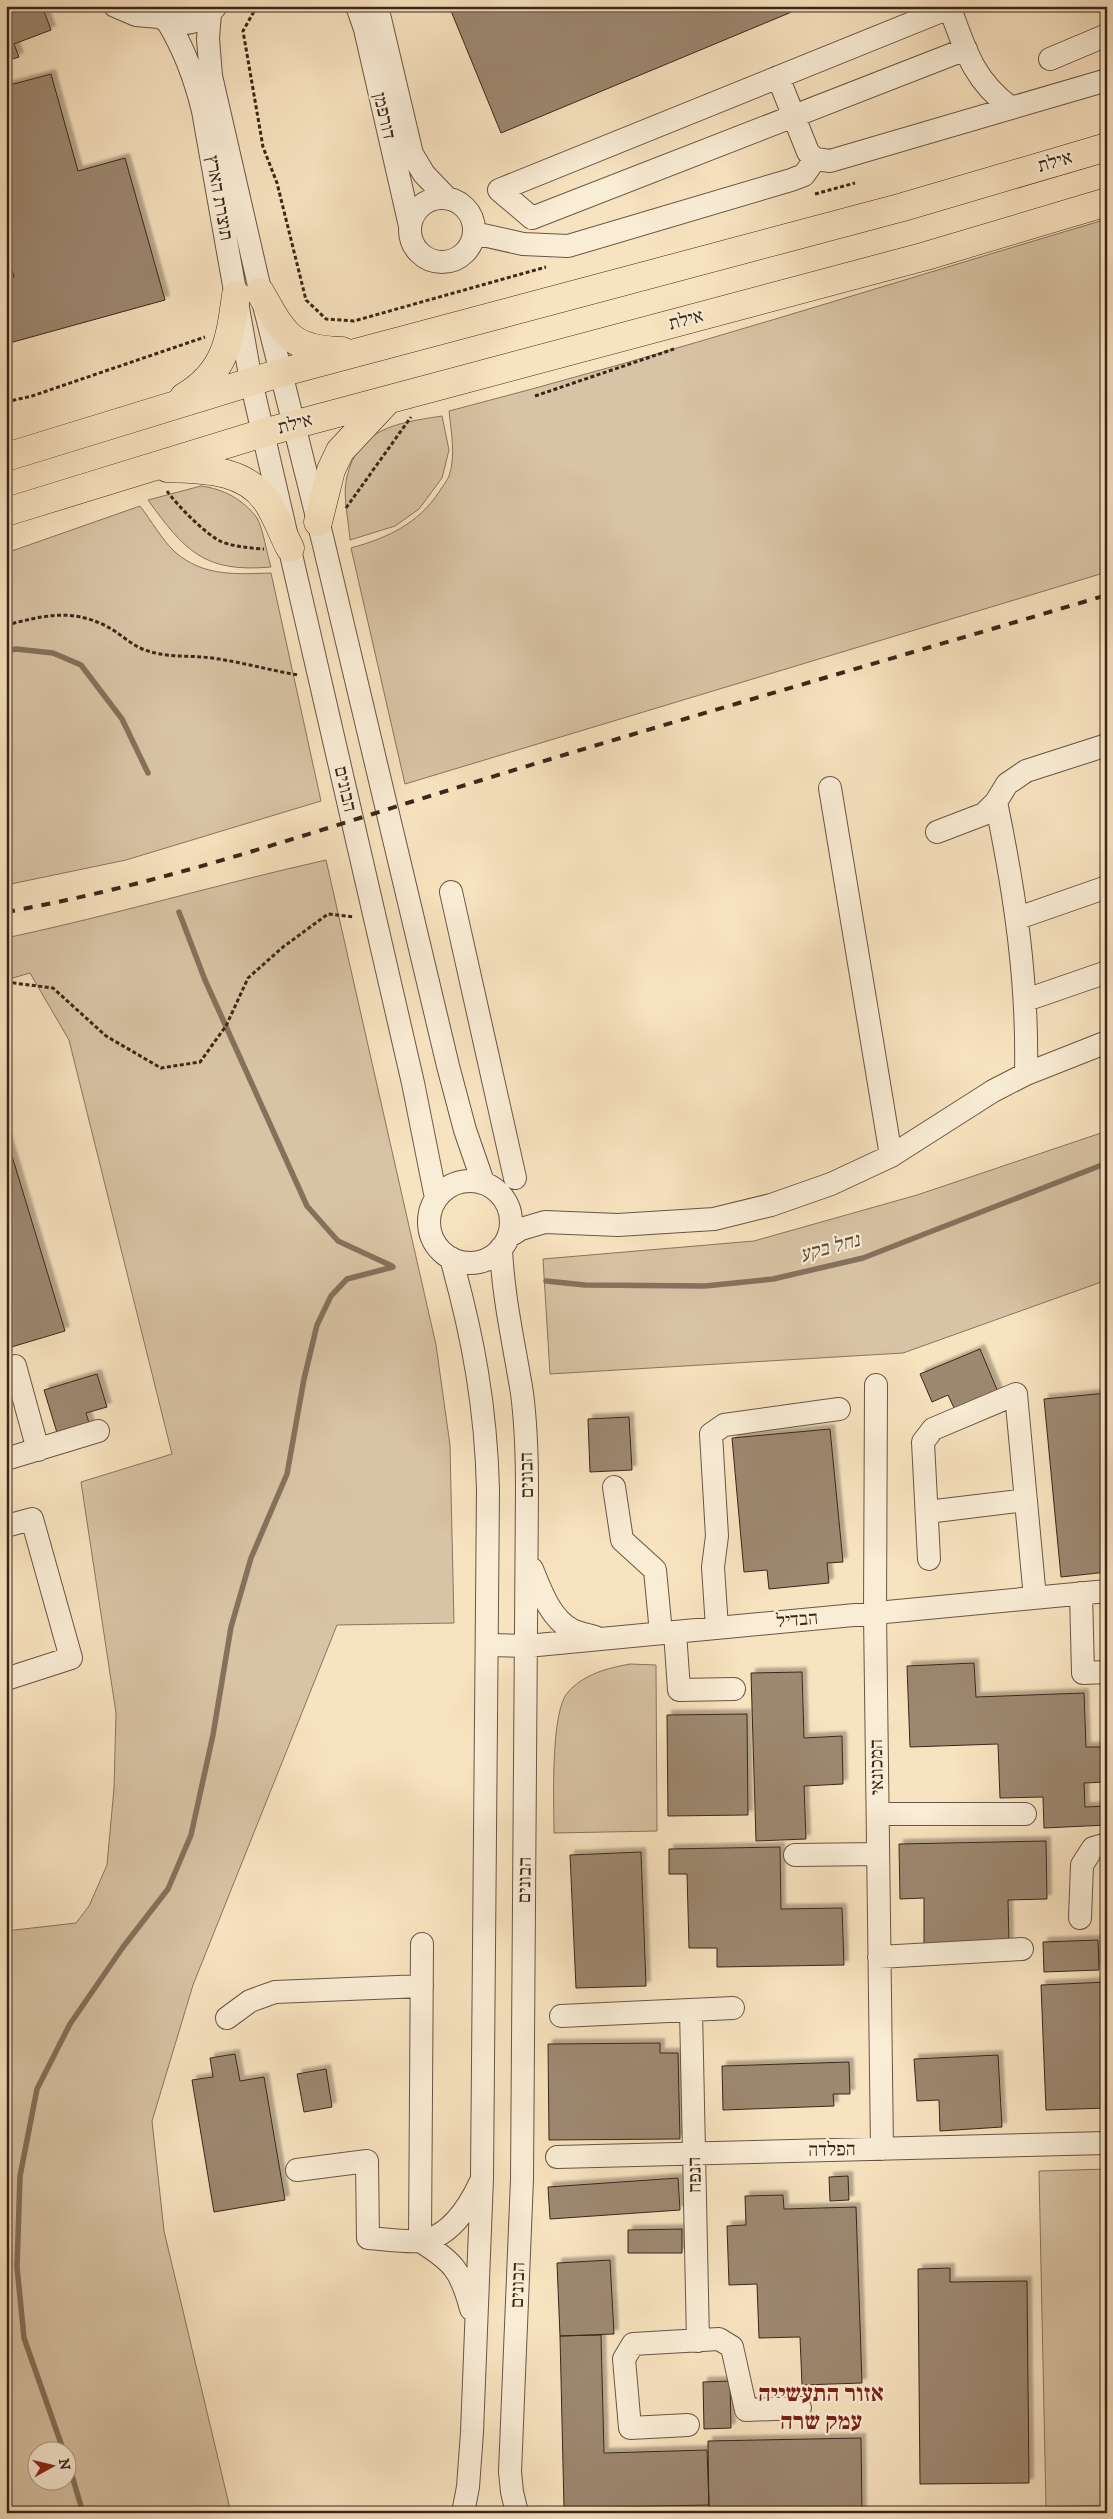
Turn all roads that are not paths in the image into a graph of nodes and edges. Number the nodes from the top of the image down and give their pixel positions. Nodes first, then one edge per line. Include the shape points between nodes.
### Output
1 (115, 6) edge
2 (357, 6) edge
3 (377, 6) edge
4 (949, 7) edge
5 (215, 8) edge
6 (158, 15) edge
7 (1107, 35) edge
8 (966, 49) junction
9 (1050, 59) dead end
10 (778, 77) junction
11 (1107, 80) edge
12 (1010, 107) junction
13 (793, 117) junction
14 (1107, 147) edge
15 (815, 158) junction
16 (447, 198) junction
17 (1107, 202) edge
18 (410, 226) junction
19 (474, 234) junction
20 (248, 294) junction
21 (361, 351) junction
22 (280, 373) junction
23 (251, 382) junction
24 (388, 400) junction
25 (169, 406) junction
26 (293, 425) junction
27 (263, 432) junction
28 (6, 457) edge
29 (148, 467) junction
30 (6, 512) edge
31 (318, 522) junction
32 (290, 548) junction
33 (1107, 745) edge
34 (830, 788) dead end
35 (996, 802) junction
36 (937, 832) dead end
37 (1107, 888) edge
38 (451, 892) dead end
39 (1018, 918) junction
40 (1107, 972) edge
41 (1026, 1000) junction
42 (1107, 1042) edge
43 (1026, 1074) junction
44 (891, 1156) junction
45 (515, 1178) dead end
46 (483, 1182) junction
47 (436, 1198) junction
48 (504, 1198) junction
49 (573, 1222) junction
50 (505, 1242) junction
51 (451, 1258) junction
52 (15, 1366) dead end
53 (876, 1385) dead end
54 (839, 1409) dead end
55 (98, 1432) dead end
56 (38, 1450) junction
57 (6, 1459) edge
58 (614, 1487) dead end
59 (1026, 1500) junction
60 (927, 1512) junction
61 (6, 1526) edge
62 (528, 1558) junction
63 (929, 1559) dead end
64 (1107, 1591) edge
65 (1081, 1594) junction
66 (1035, 1598) junction
67 (876, 1613) junction
68 (717, 1628) junction
69 (668, 1632) junction
70 (600, 1639) junction
71 (488, 1646) junction
72 (527, 1646) junction
73 (1107, 1672) edge
74 (6, 1678) edge
75 (734, 1689) dead end
76 (878, 1814) junction
77 (1025, 1814) dead end
78 (1107, 1844) edge
79 (878, 1854) junction
80 (795, 1855) dead end
81 (1080, 1918) dead end
82 (422, 1944) dead end
83 (1022, 1948) dead end
84 (879, 1957) junction
85 (422, 1986) junction
86 (733, 2008) dead end
87 (691, 2010) junction
88 (561, 2016) dead end
89 (227, 2018) dead end
90 (1107, 2143) edge
91 (882, 2149) junction
92 (694, 2154) junction
93 (556, 2157) dead end
94 (298, 2170) dead end
95 (482, 2178) junction
96 (420, 2241) junction
97 (476, 2327) junction
98 (698, 2341) junction
99 (800, 2408) dead end
100 (688, 2425) dead end
101 (463, 2513) edge
102 (517, 2513) edge

1 - 6 street via 136,15
2 - 18 street, דורפמן
3 - 16 street, דורפמן via 412,154 424,174
4 - 8 street
4 - 10 street
5 - 6 street via 193,23 175,24
5 - 20 street, תוצרת הארץ via 208,39 211,76
6 - 20 street, תוצרת הארץ via 182,45 195,78
7 - 9 street
8 - 12 street via 980,80
8 - 13 street
10 - 13 street
10 - 13 street via 499,190 532,218
11 - 12 street
12 - 15 street via 830,162
13 - 15 street via 802,141
14 - 21 main road, אילת via 903,207
15 - 19 street via 804,175 791,180 578,244 540,246
16 - 18 street via 432,200 419,207
16 - 19 street via 465,207 472,216
17 - 24 main road, אילת via 926,256
18 - 19 street via 414,246 430,260 441,262 462,256
20 - 21 main road via 292,340 318,350
20 - 22 street, תוצרת הארץ
20 - 23 street, תוצרת הארץ
20 - 25 main road via 220,363 201,387
21 - 22 main road, אילת
22 - 23 main road, אילת
22 - 26 street, הבונים
23 - 25 main road, אילת
23 - 27 street, הבונים
24 - 26 main road, אילת
24 - 31 main road via 340,451 331,470
25 - 28 main road
26 - 27 main road, אילת
26 - 31 street, הבונים
27 - 29 main road, אילת
27 - 32 street, הבונים
29 - 30 main road, אילת
29 - 32 main road via 233,475 252,486 266,501
31 - 46 street, הבונים via 448,1066
32 - 47 street, הבונים via 426,1141
33 - 35 street via 1026,771 1007,784
34 - 44 street
35 - 36 street via 978,817
35 - 39 street
37 - 39 street
38 - 45 street
39 - 41 street
40 - 41 street
41 - 43 street
42 - 43 street
43 - 44 street via 993,1091
44 - 49 street via 831,1184 771,1205 714,1219 618,1225
46 - 47 street via 457,1182
46 - 48 street
47 - 51 street via 430,1211 432,1238
48 - 49 street
48 - 50 street via 510,1210 511,1224
49 - 50 street via 534,1224
50 - 51 street via 491,1257 478,1262
50 - 62 street, הבונים via 503,1282 526,1437
51 - 71 street, הבונים via 473,1347 487,1440
52 - 56 street
53 - 67 street, המכונאי
54 - 68 street via 724,1425 711,1434 718,1536 713,1567
55 - 56 street
56 - 57 street
58 - 69 street via 622,1540 655,1570
59 - 60 street
59 - 60 street via 1016,1394 933,1429 924,1442
59 - 66 street
60 - 63 street
61 - 74 street via 32,1519 71,1658
62 - 70 street via 544,1599 557,1617 572,1630
62 - 72 street, הבונים
64 - 65 street, הבדיל
65 - 66 street, הבדיל
65 - 73 street via 1083,1673
66 - 67 street, הבדיל
67 - 68 street, הבדיל
67 - 76 street, המכונאי
68 - 69 street, הבדיל
69 - 70 street, הבדיל
69 - 75 street via 679,1690
70 - 72 street, הבדיל
71 - 72 street, הבדיל
71 - 95 street, הבונים
72 - 102 street, הבונים via 522,2179 510,2472
76 - 77 street
76 - 79 street, המכונאי
78 - 81 street via 1093,1848 1082,1865
79 - 80 street
79 - 84 street, המכונאי
82 - 85 street
83 - 84 street
84 - 91 street, המכונאי
85 - 89 street via 276,1992 250,2001
85 - 96 street
86 - 87 street
87 - 88 street
87 - 92 street, הנפח
90 - 91 street, הפלדה
91 - 92 street, הפלדה
92 - 93 street, הפלדה
92 - 98 street, הנפח
94 - 96 street via 367,2161 368,2238
95 - 96 street via 460,2216 443,2232
95 - 97 street, הבונים
96 - 97 street via 445,2256 459,2274
97 - 101 street, הבונים via 470,2461
98 - 99 street via 719,2339 732,2346 746,2410
98 - 100 street via 633,2344 624,2359 630,2428

